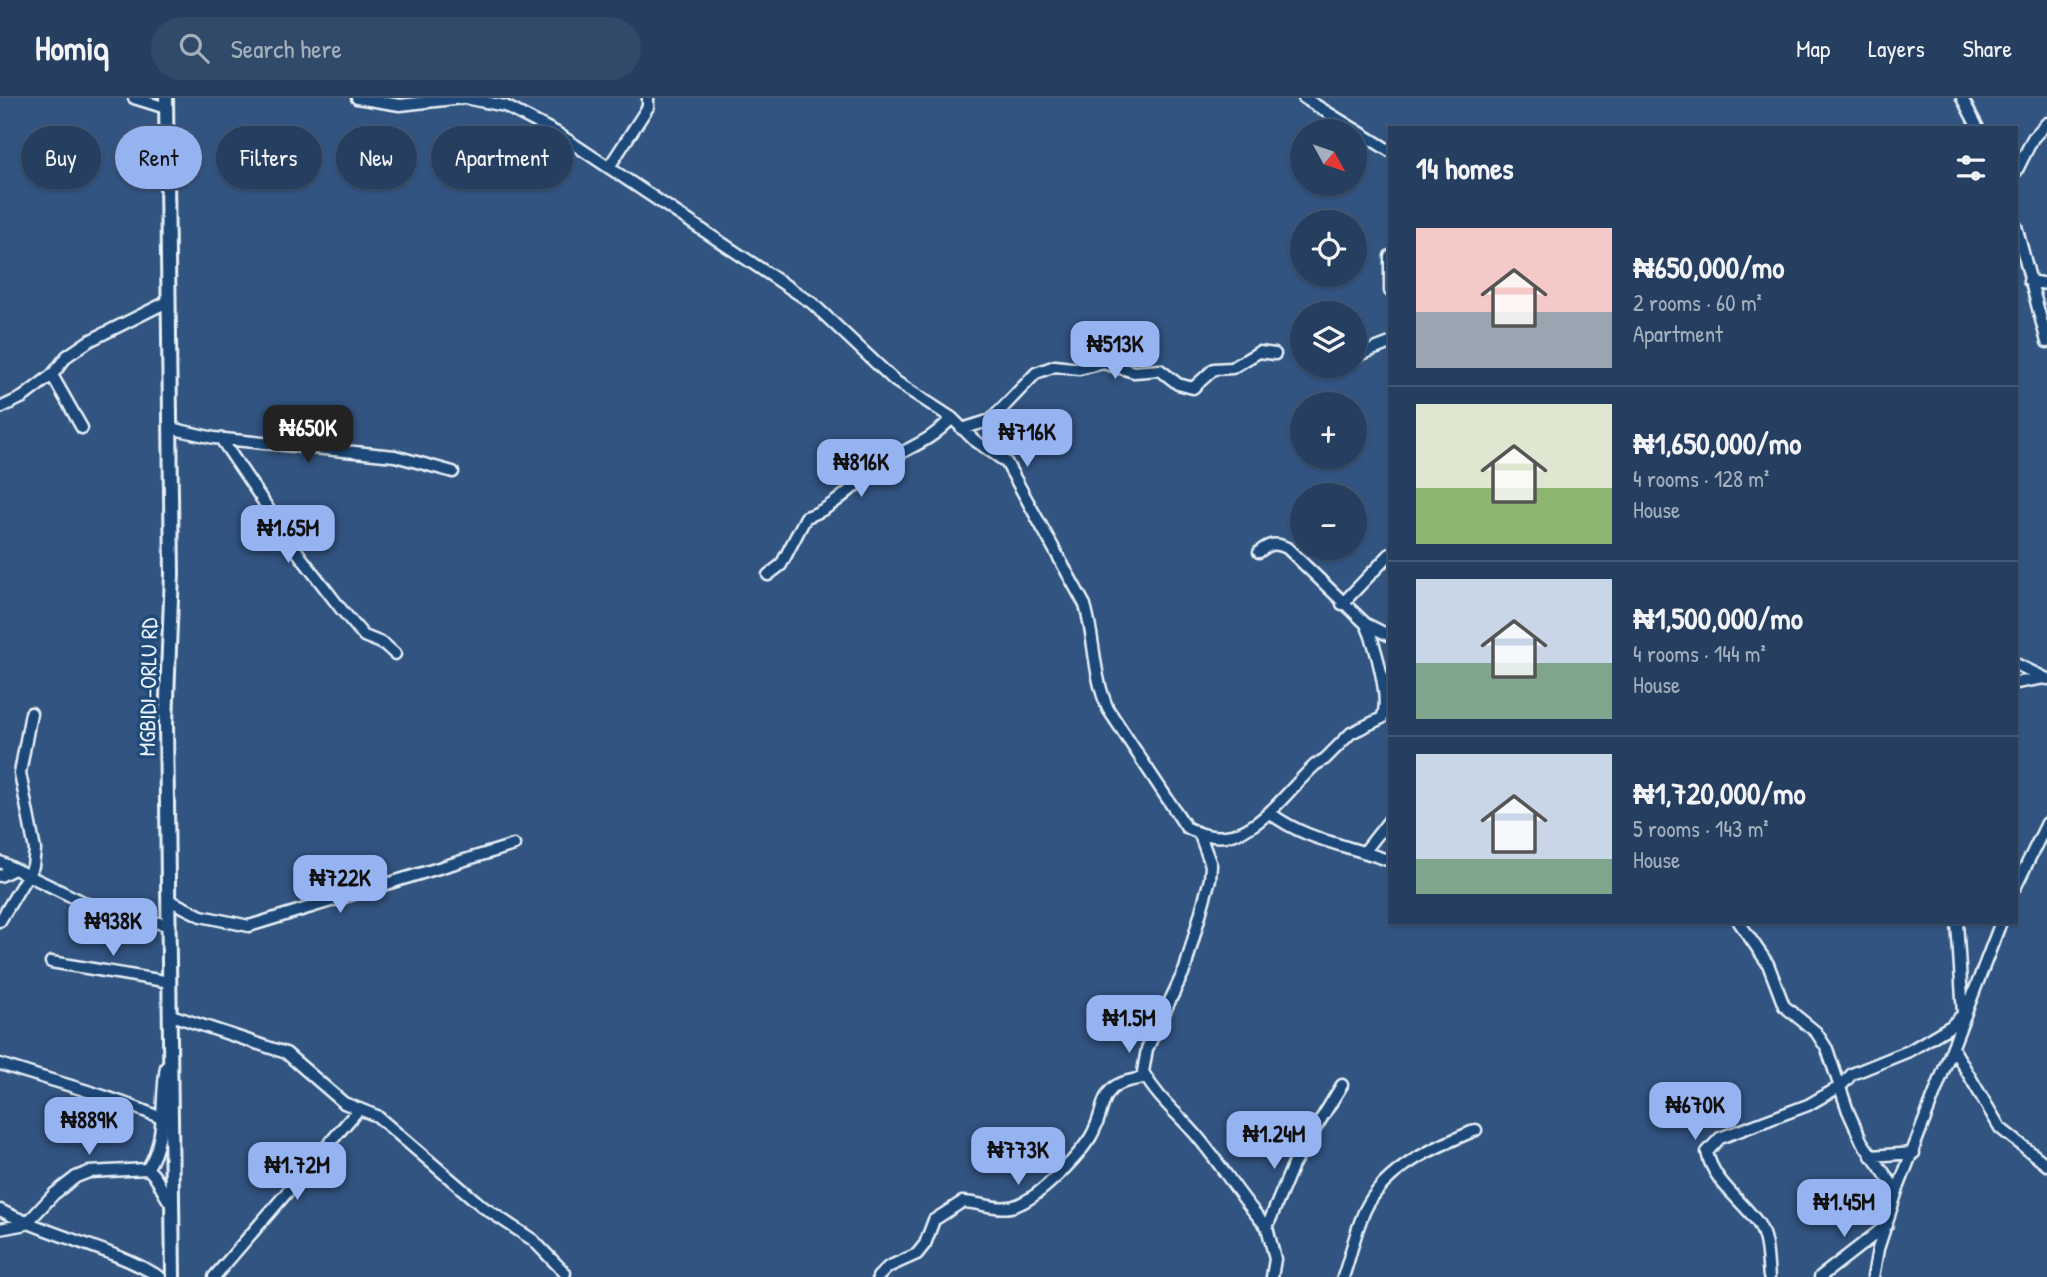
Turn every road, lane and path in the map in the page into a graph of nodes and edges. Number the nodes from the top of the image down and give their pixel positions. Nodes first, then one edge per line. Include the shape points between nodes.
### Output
1 (134, 98) edge
2 (356, 98) edge
3 (464, 98) edge
4 (648, 98) edge
5 (1304, 98) edge
6 (1962, 98) edge
7 (166, 103) edge
8 (2047, 123) edge
9 (1977, 126) edge
10 (1388, 150) edge
11 (609, 167) junction
12 (2018, 167) edge
13 (2018, 234) edge
14 (2029, 281) junction
15 (2047, 284) edge
16 (169, 301) junction
17 (2047, 342) edge
18 (1388, 344) edge
19 (1367, 352) edge
20 (1275, 354) dead end
21 (52, 376) junction
22 (0, 408) edge
23 (953, 418) junction
24 (82, 428) dead end
25 (170, 428) junction
26 (962, 429) junction
27 (221, 439) junction
28 (453, 472) dead end
29 (1259, 552) dead end
30 (1388, 556) edge
31 (768, 575) dead end
32 (1342, 604) junction
33 (1366, 624) junction
34 (1388, 635) edge
35 (395, 654) dead end
36 (2018, 665) edge
37 (2046, 678) edge
38 (2018, 683) edge
39 (31, 713) dead end
40 (1270, 813) junction
41 (1388, 822) edge
42 (2047, 823) edge
43 (1200, 835) junction
44 (514, 845) dead end
45 (1365, 851) junction
46 (1388, 860) edge
47 (0, 862) edge
48 (14, 869) junction
49 (0, 876) edge
50 (29, 876) junction
51 (2018, 882) edge
52 (169, 900) junction
53 (0, 921) edge
54 (1739, 924) edge
55 (1957, 924) edge
56 (2000, 924) edge
57 (169, 925) junction
58 (51, 962) dead end
59 (170, 982) junction
60 (1963, 1014) junction
61 (170, 1015) junction
62 (171, 1042) junction
63 (1953, 1048) junction
64 (0, 1064) edge
65 (1146, 1078) junction
66 (1342, 1085) dead end
67 (1841, 1086) junction
68 (359, 1109) junction
69 (161, 1118) junction
70 (1476, 1130) dead end
71 (1913, 1153) junction
72 (1871, 1156) junction
73 (2047, 1164) edge
74 (147, 1169) junction
75 (1897, 1191) junction
76 (173, 1206) junction
77 (0, 1210) edge
78 (26, 1223) junction
79 (1887, 1224) junction
80 (1267, 1227) junction
81 (0, 1230) edge
82 (565, 1273) dead end
83 (160, 1277) edge
84 (173, 1277) edge
85 (214, 1277) edge
86 (878, 1277) edge
87 (1272, 1277) edge
88 (1343, 1277) edge
89 (1769, 1277) edge
90 (1820, 1277) edge
91 (1873, 1277) edge

1 - 7 street
2 - 3 street via 400,105
3 - 11 street via 505,106
4 - 11 street via 648,107
5 - 10 street
6 - 9 street
7 - 16 main road, MGBIDI-ORLU RD
8 - 12 street via 2024,151
11 - 23 street via 794,289 895,381
13 - 14 street
14 - 15 street
14 - 17 street
16 - 21 street via 89,341 67,356
16 - 25 main road, MGBIDI-ORLU RD
18 - 19 street
20 - 26 street via 1259,352 1232,368 1214,369 1193,388 1167,378 1160,370 1134,372 1103,363 1079,369 1055,366 1036,373 991,420
21 - 22 street
21 - 24 street
23 - 26 street
23 - 31 street via 934,438 885,463 824,510 806,517 781,565
25 - 27 street
25 - 52 main road, MGBIDI-ORLU RD
26 - 43 street via 1006,462 1085,605 1101,694 1108,709 1186,827
27 - 28 street via 395,456
27 - 35 street via 341,609 365,636
29 - 32 street via 1269,544 1287,548
30 - 32 street
32 - 33 street
33 - 34 street
33 - 40 street via 1387,698 1382,718 1351,733
36 - 37 street
37 - 38 street
39 - 50 street via 20,773 35,850
40 - 43 street via 1265,820 1228,836
40 - 45 street via 1307,836
41 - 45 street
42 - 51 street
43 - 65 street via 1211,865 1210,879 1185,969 1147,1049 1143,1063
44 - 52 street via 249,926 201,916
45 - 46 street
47 - 48 street
48 - 49 street
48 - 50 street
50 - 53 street
50 - 57 street via 120,918
52 - 57 main road, MGBIDI-ORLU RD
54 - 67 street via 1768,964 1784,1006 1816,1032 1827,1049
55 - 60 street
56 - 60 street
57 - 59 main road, MGBIDI-ORLU RD
58 - 59 street
59 - 61 main road, MGBIDI-ORLU RD
60 - 63 street
60 - 67 street via 1909,1051 1852,1074
61 - 62 main road, MGBIDI-ORLU RD
61 - 68 street via 286,1054 344,1103
62 - 69 street
62 - 76 main road, MGBIDI-ORLU RD
63 - 71 street
63 - 73 street via 2000,1128
64 - 69 street via 124,1101
65 - 80 street
65 - 86 street via 1127,1080 1110,1091 1089,1139 1034,1195 1009,1208 962,1202 934,1220 917,1254 888,1267
66 - 80 street via 1293,1165
67 - 72 street
67 - 89 street via 1808,1105 1720,1138 1707,1152 1709,1163 1765,1238
68 - 82 street via 377,1116 483,1207 533,1240
68 - 85 street
69 - 74 street via 154,1159
70 - 88 street via 1419,1156 1393,1175 1366,1208
71 - 72 street
71 - 75 street
72 - 75 street
74 - 76 street
74 - 78 street via 89,1172 76,1177
75 - 79 street
76 - 84 main road, MGBIDI-ORLU RD
77 - 78 street
78 - 81 street
78 - 83 street via 130,1259
79 - 90 street
79 - 91 street
80 - 87 street via 1275,1259

